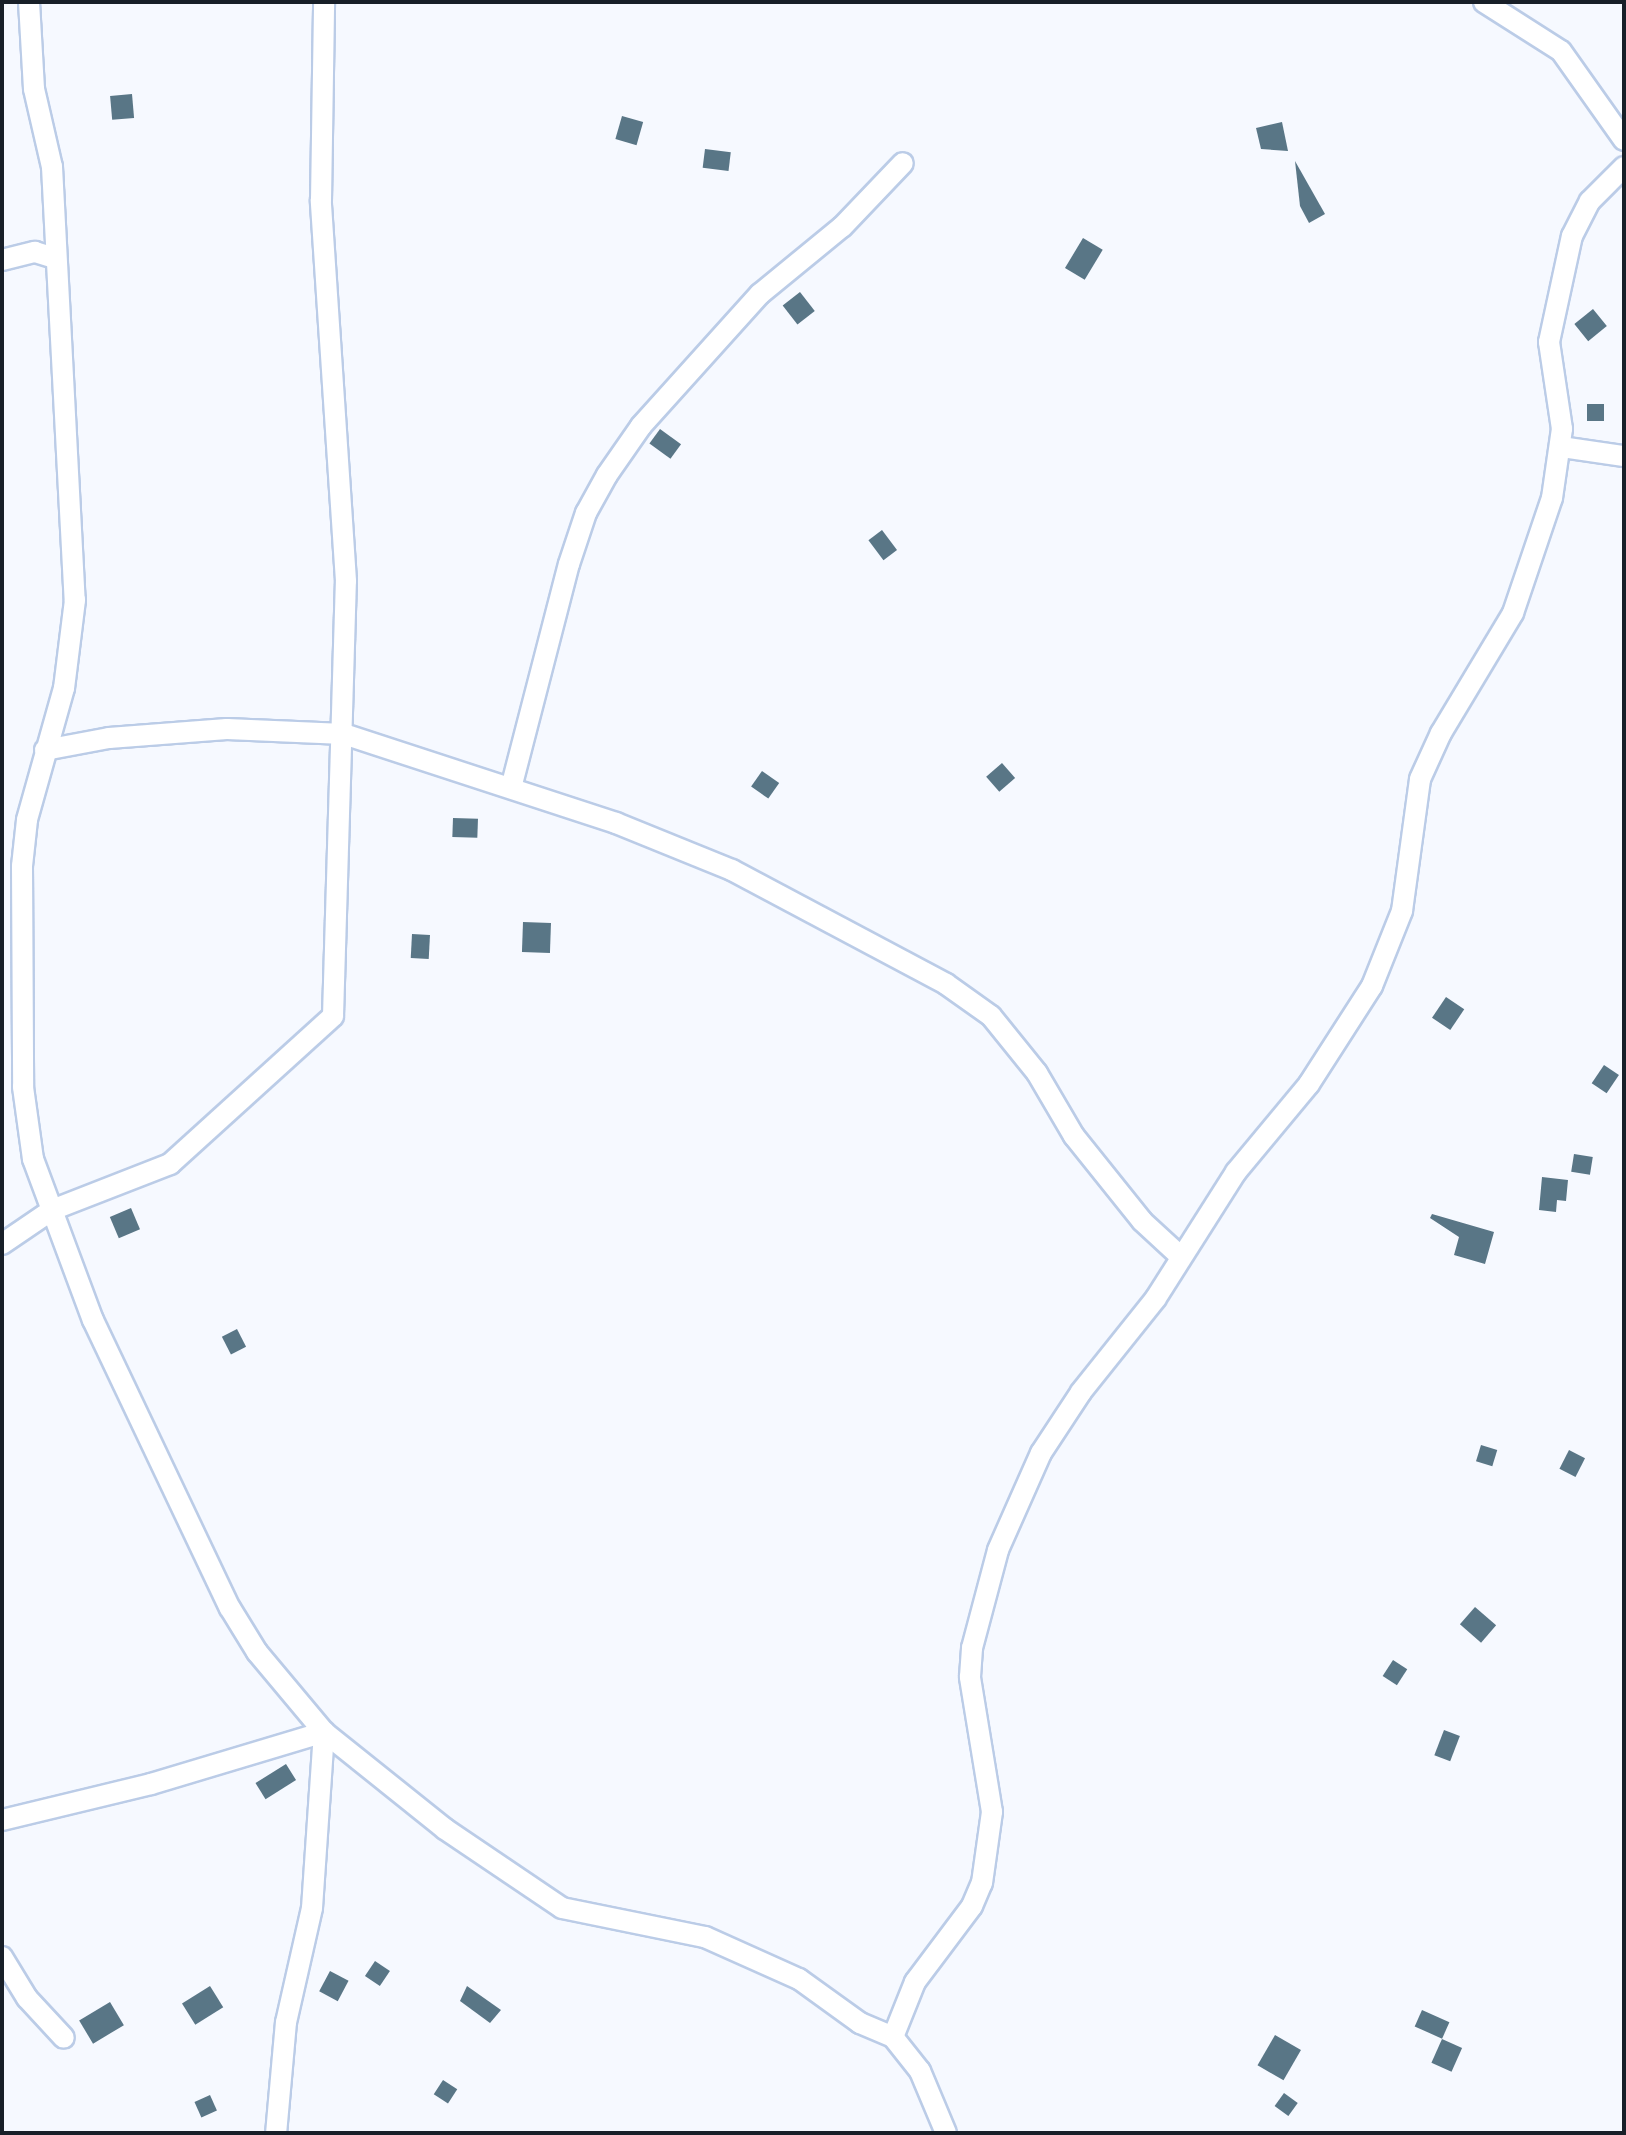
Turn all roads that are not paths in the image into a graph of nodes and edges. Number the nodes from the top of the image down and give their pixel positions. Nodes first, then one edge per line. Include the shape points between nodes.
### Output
1 (29, 2) edge
2 (324, 2) edge
3 (1484, 2) edge
4 (1624, 140) edge
5 (903, 163) dead end
6 (1624, 167) edge
7 (55, 258) junction
8 (2, 260) edge
9 (1562, 447) junction
10 (1624, 456) edge
11 (344, 734) junction
12 (45, 750) junction
13 (511, 788) junction
14 (52, 1210) junction
15 (2, 1244) edge
16 (1179, 1255) junction
17 (324, 1732) junction
18 (2, 1820) edge
19 (2, 1957) edge
20 (893, 2037) junction
21 (64, 2038) dead end
22 (276, 2133) edge
23 (946, 2133) edge

1 - 7 street via 34,89 52,167
2 - 11 street via 321,200 346,581
3 - 4 street via 1561,51
5 - 13 street via 842,227 760,294 641,426 607,475 586,513 569,564
6 - 9 street via 1581,217 1554,305 1549,342
7 - 8 street via 35,252
7 - 12 street via 74,626 64,688
9 - 10 street
9 - 16 street via 1545,523 1513,613 1441,733 1420,779 1402,911 1372,986 1309,1084 1236,1172
11 - 12 street via 227,729 109,738
11 - 13 street
11 - 14 street via 333,1016 170,1164
12 - 14 street via 27,820 22,866 21,1007 27,1128
13 - 16 street via 732,870 971,1001 1008,1036 1074,1136 1142,1221
14 - 15 street
14 - 17 street via 93,1320 202,1557 257,1652
16 - 20 street via 1156,1298 1081,1392 1041,1453 998,1550 972,1648 970,1677 992,1812 982,1883 972,1906 915,1982
17 - 18 street via 151,1784
17 - 20 street via 445,1829 562,1908 705,1937 799,1979 860,2023
17 - 22 street via 312,1908 286,2022
19 - 21 street via 27,1998
20 - 23 street via 920,2071

